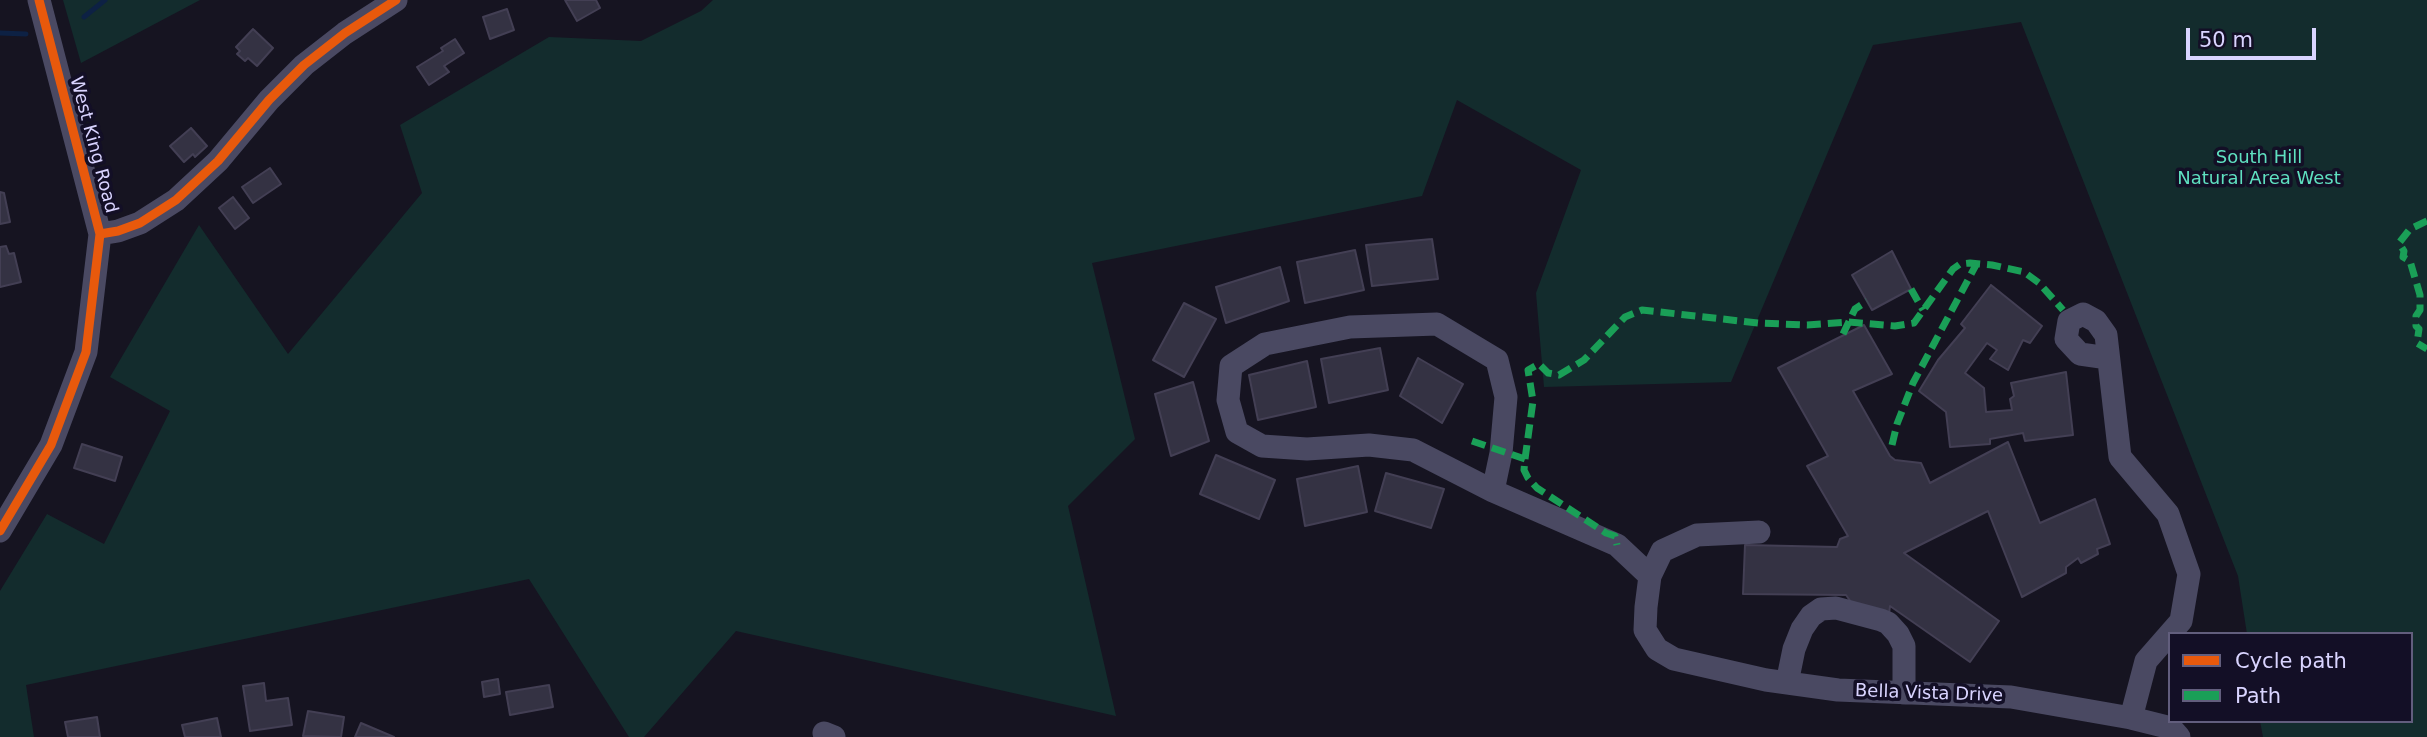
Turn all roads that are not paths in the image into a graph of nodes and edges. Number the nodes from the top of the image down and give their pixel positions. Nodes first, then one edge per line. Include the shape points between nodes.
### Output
1 (39, 0) edge
2 (396, 0) edge
3 (100, 234) junction
4 (2108, 358) dead end
5 (1493, 491) junction
6 (0, 531) edge
7 (1759, 532) dead end
8 (1650, 576) junction
9 (2171, 632) edge
10 (2168, 636) edge
11 (1787, 683) junction
12 (1903, 692) junction
13 (2131, 718) junction
14 (2179, 737) edge

1 - 3 street, West King Road
2 - 3 street via 304,65 218,161 176,200 141,223
3 - 6 street, West King Road via 86,352 51,445
4 - 9 street via 2120,457 2168,514 2189,574 2181,621
5 - 5 street via 1413,450 1369,445 1262,446 1237,432 1227,400 1231,366 1265,344 1350,327 1437,324 1497,360 1506,397
5 - 8 street via 1617,545
7 - 8 street via 1698,535 1662,551
8 - 11 street, Bella Vista Drive via 1645,630 1657,649 1674,659
10 - 13 street via 2146,661
11 - 12 street, Bella Vista Drive
11 - 12 street via 1806,622 1821,610 1836,608 1881,620 1898,634 1905,646
12 - 13 street, Bella Vista Drive via 2011,697
13 - 14 street, Bella Vista Drive via 2171,728

